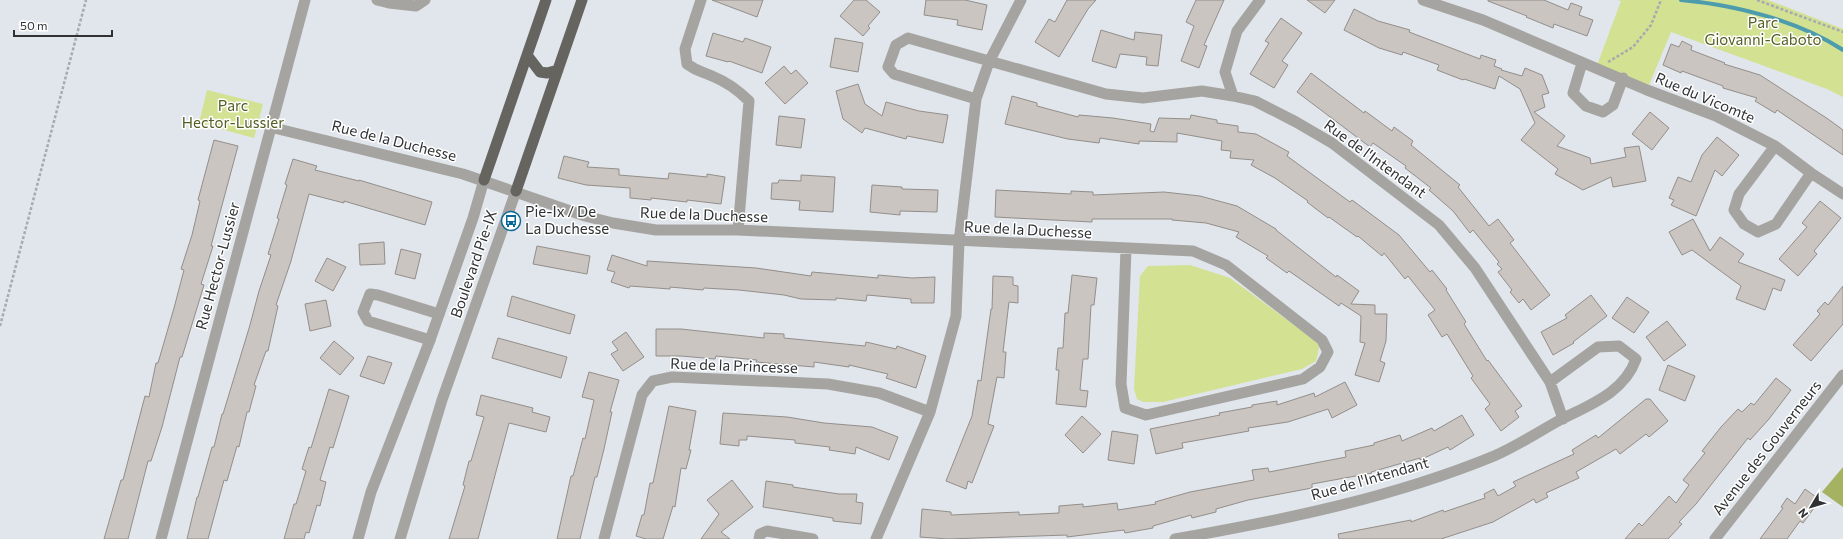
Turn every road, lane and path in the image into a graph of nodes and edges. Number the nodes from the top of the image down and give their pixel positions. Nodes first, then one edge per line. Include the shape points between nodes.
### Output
1 (86, 0) edge
2 (306, 0) edge
3 (377, 0) edge
4 (425, 0) edge
5 (546, 0) edge
6 (582, 0) edge
7 (702, 0) edge
8 (1021, 0) edge
9 (1260, 0) edge
10 (1423, 0) edge
11 (1661, 0) edge
12 (1757, 0) edge
13 (1843, 32) edge
14 (527, 55) junction
15 (989, 62) junction
16 (1582, 63) junction
17 (558, 70) junction
18 (1604, 71) junction
19 (1623, 78) junction
20 (1233, 96) junction
21 (976, 99) junction
22 (246, 123) dead end
23 (258, 127) dead end
24 (270, 127) junction
25 (1775, 146) junction
26 (1810, 173) junction
27 (484, 180) junction
28 (516, 191) junction
29 (1843, 194) edge
30 (738, 230) junction
31 (959, 242) junction
32 (1126, 249) junction
33 (439, 314) junction
34 (0, 326) edge
35 (430, 340) junction
36 (1843, 375) edge
37 (1550, 382) junction
38 (930, 412) junction
39 (1563, 419) junction
40 (161, 539) edge
41 (358, 539) edge
42 (400, 539) edge
43 (604, 539) edge
44 (758, 539) edge
45 (813, 539) edge
46 (876, 539) edge
47 (1175, 539) edge
48 (1715, 539) edge

1 - 34 path
2 - 24 street, Rue Hector-Lussier
3 - 4 street via 416,6
5 - 14 highway, Boulevard Pie-IX
6 - 17 highway, Boulevard Pie-IX
7 - 30 street via 685,49 687,64 698,72 738,89 749,101
8 - 15 street
9 - 20 street via 1237,31 1225,72
10 - 16 street, Rue du Vicomte via 1483,20
11 - 18 path via 1651,25 1633,47 1606,62
12 - 13 path
14 - 17 highway via 540,72
14 - 27 highway, Boulevard Pie-IX
15 - 20 street, Rue de l'Intendant via 1106,94 1143,98 1202,91
15 - 21 street
15 - 21 street, Rue de l'Intendant via 908,38 896,45 888,67 894,74
16 - 18 street, Rue du Vicomte
16 - 19 street via 1573,93 1586,106 1603,112 1613,105
17 - 28 highway, Boulevard Pie-IX
18 - 19 street, Rue du Vicomte
19 - 25 street, Rue du Vicomte via 1647,90 1716,116
20 - 37 street, Rue de l'Intendant via 1255,102 1332,143 1439,225 1475,268
21 - 31 street
22 - 23 path
24 - 27 street, Rue de la Duchesse
24 - 40 street, Rue Hector-Lussier
25 - 26 street, Rue du Vicomte
25 - 26 street via 1739,194 1734,210 1744,224 1758,232 1776,224
26 - 29 street, Rue du Vicomte
27 - 28 street, Rue de la Duchesse
27 - 33 street, Boulevard Pie-IX
28 - 30 street, Rue de la Duchesse via 585,216 628,226 671,231
28 - 42 street, Boulevard Pie-IX via 442,400
30 - 31 street, Rue de la Duchesse
31 - 32 street, Rue de la Duchesse
31 - 38 street via 956,316
32 - 32 street, Rue de la Duchesse via 1193,251 1226,265 1322,340 1328,352 1320,367 1303,379 1146,415 1125,408 1121,384
33 - 35 street, Boulevard Pie-IX
33 - 35 street, Boulevard Pie-IX via 378,295 370,294 366,301 363,312 368,321
35 - 41 street, Boulevard Pie-IX via 371,492
36 - 48 street, Avenue des Gouverneurs
37 - 39 street, Rue de l'Intendant
37 - 39 street, Rue de l'Intendant via 1598,348 1619,346 1636,359 1631,372 1616,388 1598,402
38 - 43 street, Rue de la Princesse via 879,393 828,384 672,376 653,381 642,395
38 - 46 street
39 - 47 street, Rue de l'Intendant via 1494,455 1342,506
44 - 45 street via 760,534 767,531

